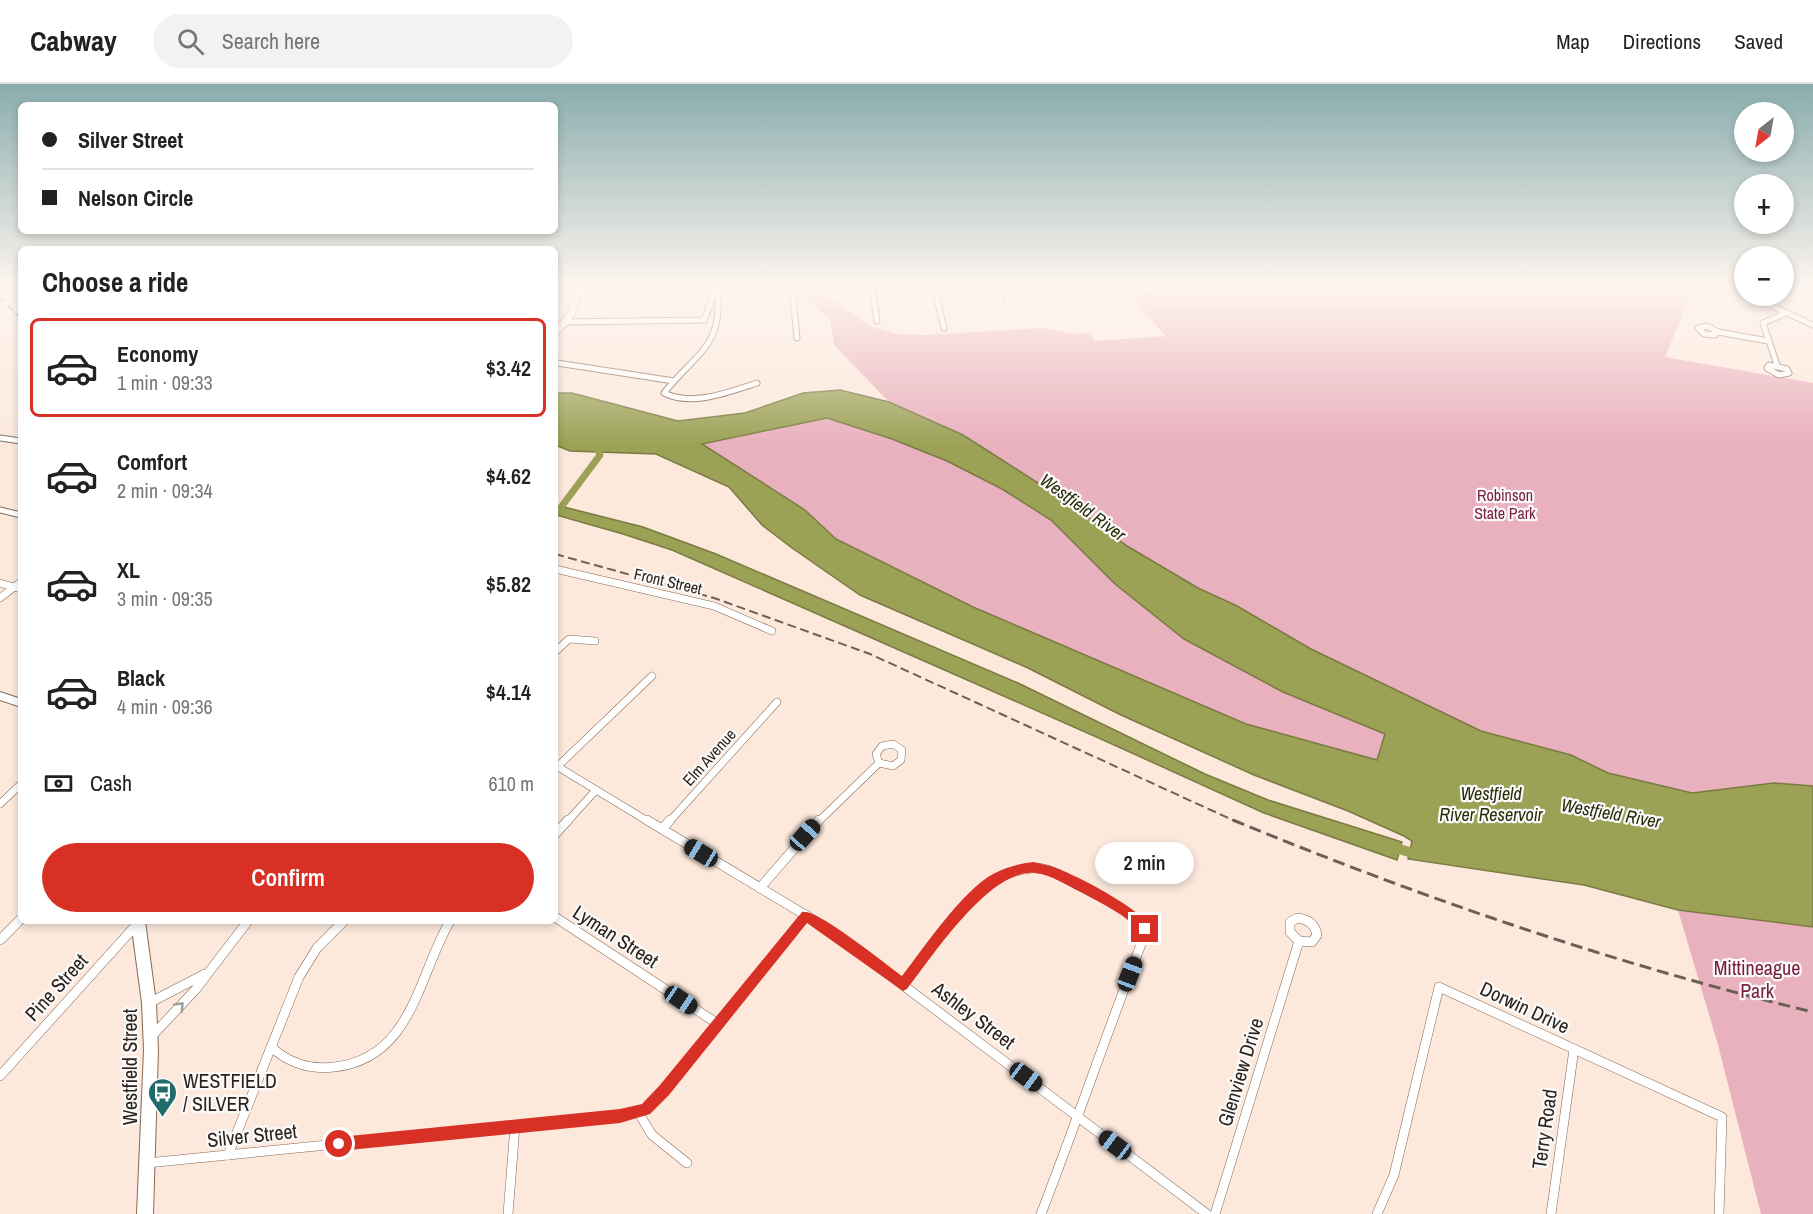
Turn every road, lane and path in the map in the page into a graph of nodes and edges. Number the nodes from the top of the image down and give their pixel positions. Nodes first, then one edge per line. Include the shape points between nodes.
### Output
1 (712, 340) edge
2 (1761, 340) edge
3 (1768, 341) joint
4 (558, 363) edge
5 (1777, 364) dead end
6 (674, 381) junction
7 (757, 382) dead end
8 (0, 438) edge
9 (18, 441) edge
10 (0, 510) edge
11 (18, 514) edge
12 (558, 569) edge
13 (0, 584) edge
14 (17, 588) edge
15 (0, 598) edge
16 (772, 631) dead end
17 (595, 641) dead end
18 (558, 649) edge
19 (651, 676) dead end
20 (0, 696) edge
21 (18, 702) edge
22 (777, 702) dead end
23 (879, 763) dead end
24 (558, 764) edge
25 (558, 767) edge
26 (18, 787) edge
27 (596, 790) junction
28 (0, 804) edge
29 (662, 829) junction
30 (558, 831) edge
31 (760, 888) junction
32 (806, 915) junction
33 (558, 919) edge
34 (18, 922) edge
35 (136, 924) edge
36 (138, 924) edge
37 (246, 924) edge
38 (341, 924) edge
39 (448, 924) edge
40 (0, 940) edge
41 (1299, 941) dead end
42 (207, 972) junction
43 (903, 984) junction
44 (148, 1003) junction
45 (718, 1024) junction
46 (151, 1038) junction
47 (271, 1047) junction
48 (1574, 1049) junction
49 (0, 1076) edge
50 (638, 1112) junction
51 (1078, 1117) junction
52 (516, 1126) junction
53 (228, 1155) junction
54 (147, 1163) junction
55 (687, 1163) dead end
56 (145, 1214) edge
57 (507, 1214) edge
58 (1041, 1214) edge
59 (1207, 1214) edge
60 (1215, 1214) edge
61 (1377, 1214) edge
62 (1551, 1214) edge
63 (1719, 1214) edge

1 - 6 street
2 - 3 street
3 - 5 street
4 - 6 street
6 - 7 street via 664,393 669,397 702,397
8 - 9 street
10 - 11 street
12 - 16 street, Front Street via 714,606
13 - 14 street
14 - 15 street
17 - 18 street via 569,639
19 - 24 street
20 - 21 main road
22 - 29 street, Elm Avenue
23 - 31 street via 815,824
25 - 27 street, Ashley Street
26 - 28 street
27 - 29 street, Ashley Street
27 - 30 street
29 - 31 street, Ashley Street
31 - 32 street, Ashley Street
32 - 43 street, Ashley Street
32 - 45 street
33 - 45 street, Lyman Street
34 - 40 street
35 - 49 street, Pine Street
36 - 44 main road, Westfield Street
37 - 42 street
38 - 47 street via 304,967
39 - 47 street via 435,946 406,1020 376,1052 355,1063 323,1068 295,1063
41 - 60 street, Glenview Drive
42 - 44 street
46 -> 42 street
43 - 51 street, Ashley Street
43 - 51 street via 980,892 995,879 1015,870 1054,872 1138,920 1145,934
44 - 46 main road, Westfield Street
45 - 50 street via 654,1102
46 - 54 main road, Westfield Street
47 - 53 street
48 - 61 street, Dorwin Drive via 1439,987 1394,1175
48 - 62 street, Terry Road
48 - 63 street, Dorwin Drive via 1722,1117
50 - 52 street, Silver Street
50 - 55 street via 653,1137
51 - 58 street
51 - 59 street, Ashley Street
52 - 53 street, Silver Street
52 - 57 street
53 - 54 street, Silver Street
54 - 56 main road, Westfield Street

